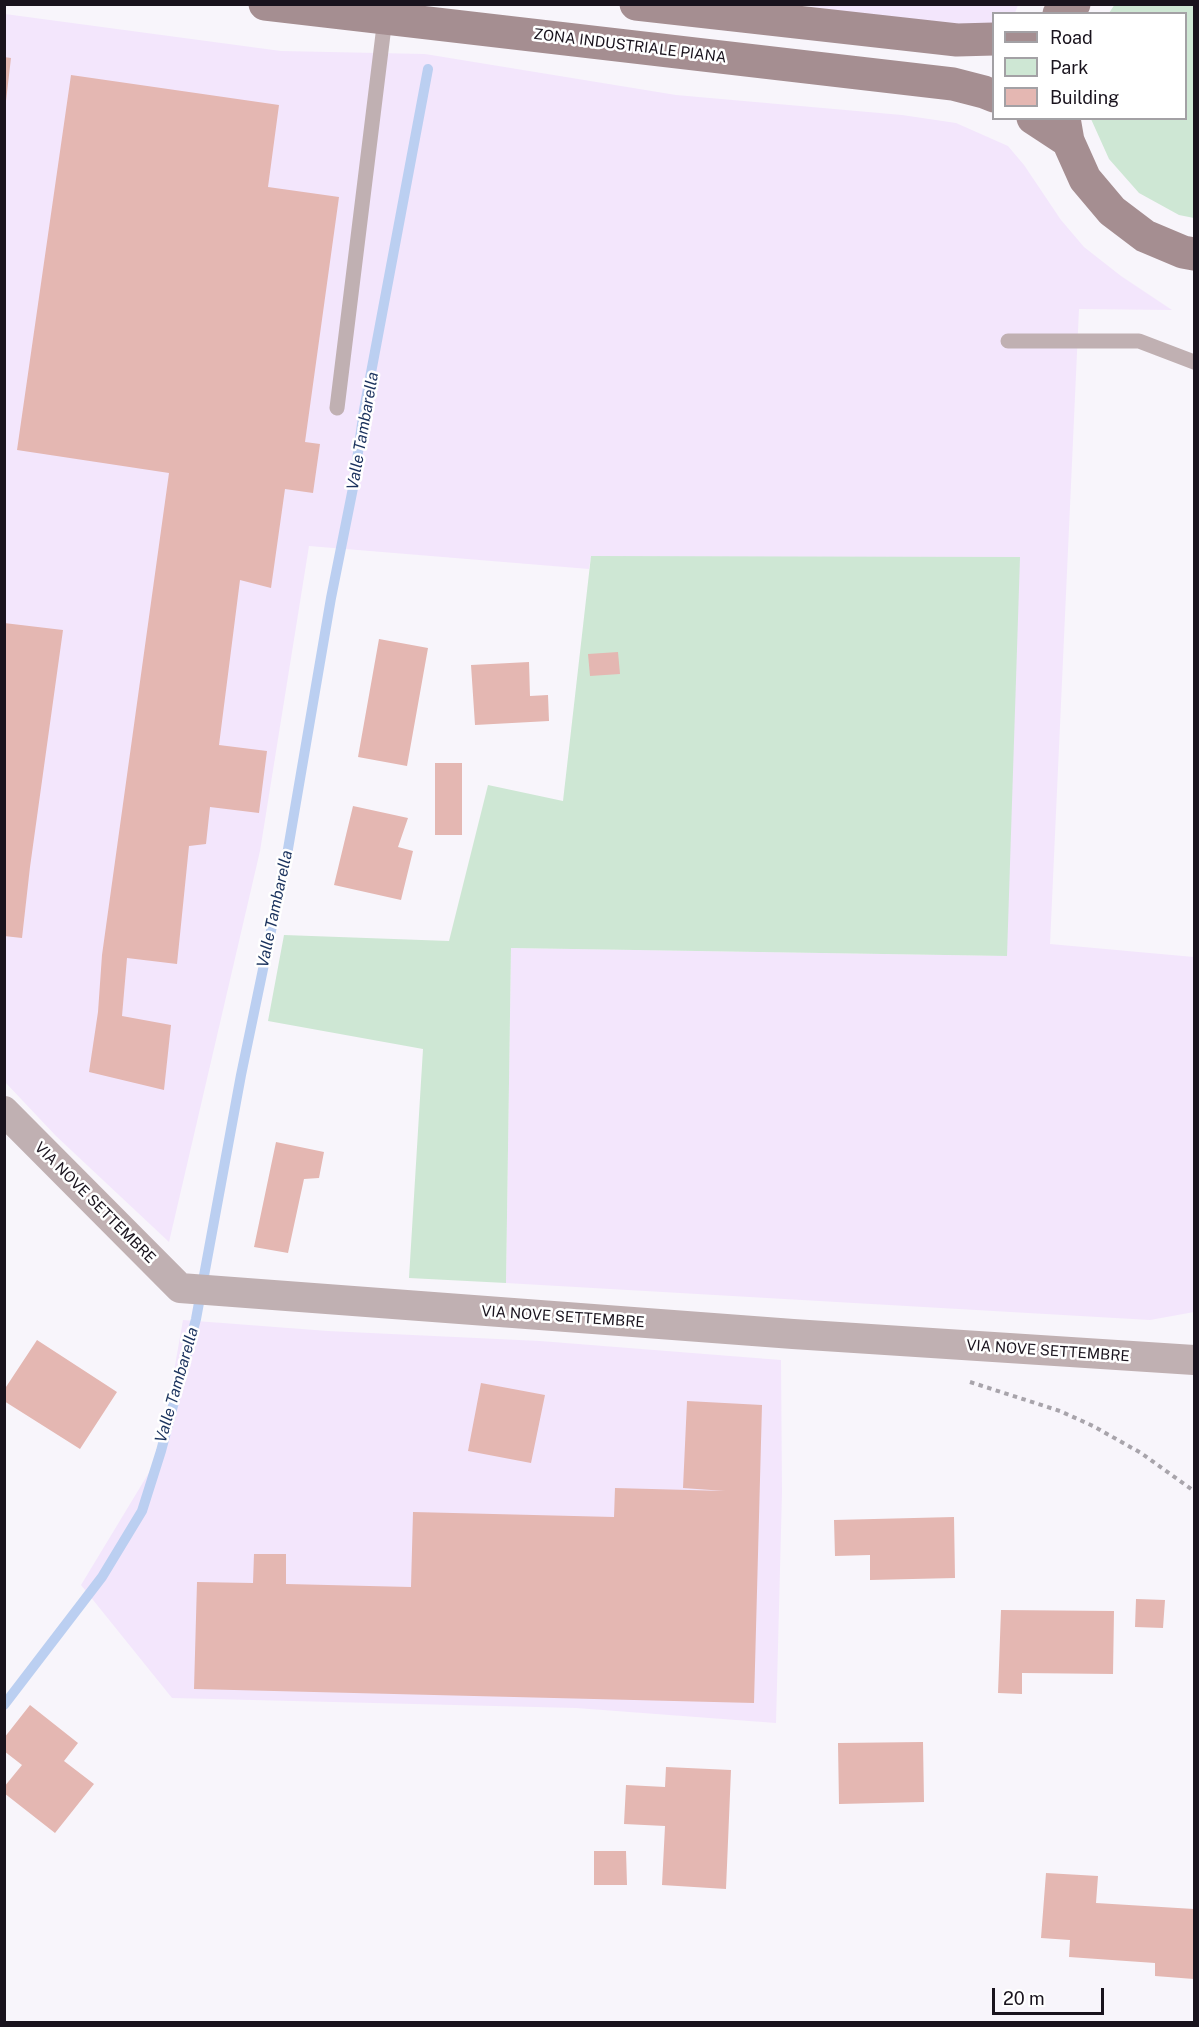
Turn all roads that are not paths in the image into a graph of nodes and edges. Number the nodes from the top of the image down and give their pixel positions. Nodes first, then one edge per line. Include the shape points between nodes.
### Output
1 (265, 4) edge
2 (636, 4) edge
3 (734, 10) edge
4 (385, 18) junction
5 (992, 39) edge
6 (992, 96) edge
7 (1038, 120) edge
8 (1066, 130) edge
9 (1194, 254) edge
10 (1008, 341) dead end
11 (1194, 362) edge
12 (337, 408) dead end
13 (4, 1111) edge
14 (1194, 1360) edge

1 - 4 main road, ZONA INDUSTRIALE PIANA
2 - 3 main road
3 - 5 main road via 957,40
4 - 6 main road, ZONA INDUSTRIALE PIANA via 953,84
4 - 12 lane
7 - 8 main road
8 - 9 main road via 1085,179 1112,211 1145,236
10 - 11 lane via 1139,341
13 - 14 street, VIA NOVE SETTEMBRE via 180,1288

